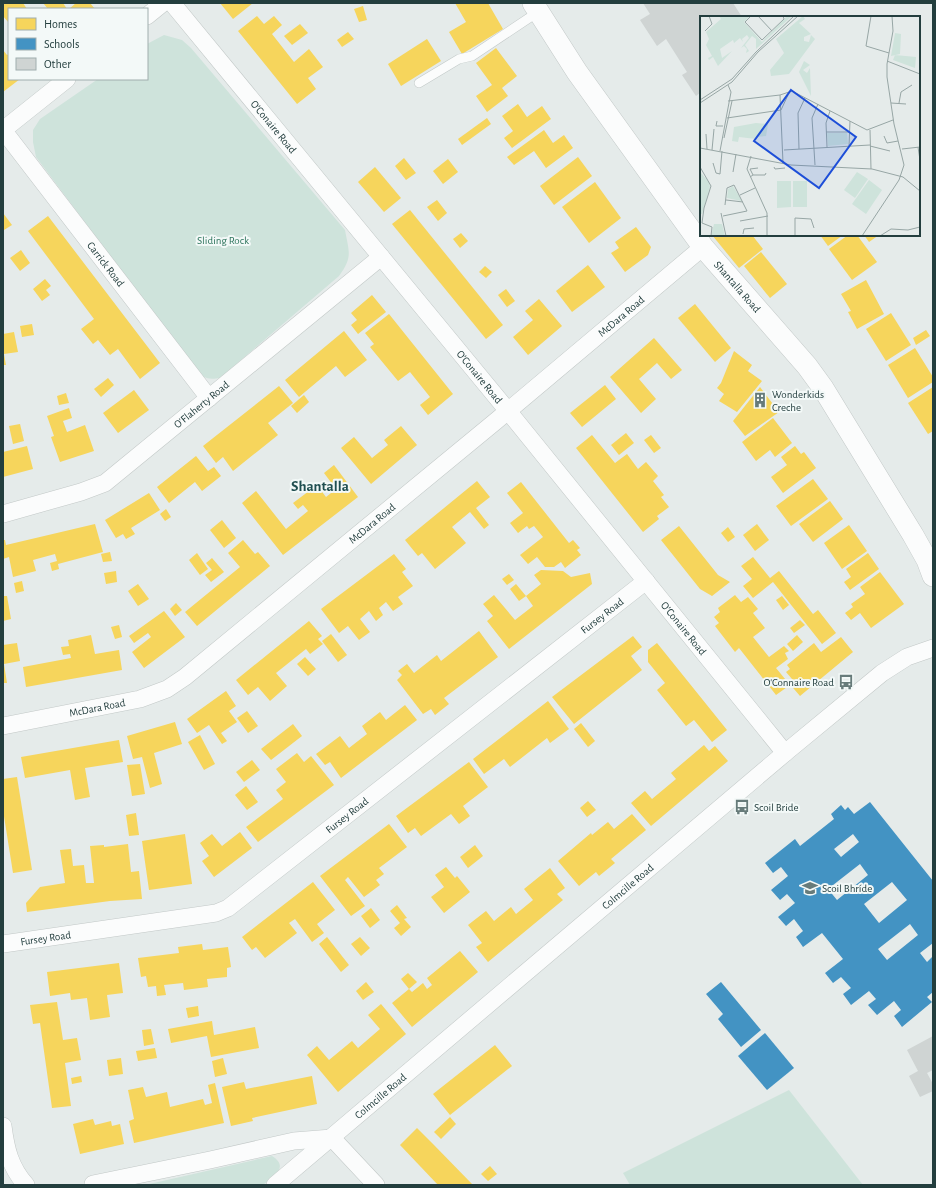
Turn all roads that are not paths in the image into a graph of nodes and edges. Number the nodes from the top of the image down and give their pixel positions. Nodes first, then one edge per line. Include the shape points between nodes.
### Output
1 (164, 3) edge
2 (172, 3) edge
3 (536, 7) edge
4 (148, 15) edge
5 (66, 80) edge
6 (419, 83) dead end
7 (3, 130) edge
8 (703, 247) junction
9 (381, 257) junction
10 (209, 398) junction
11 (508, 411) junction
12 (3, 514) edge
13 (933, 576) edge
14 (646, 581) junction
15 (933, 648) edge
16 (3, 726) edge
17 (784, 753) junction
18 (3, 944) edge
19 (3, 1126) edge
20 (332, 1138) junction
21 (93, 1184) dead end
22 (26, 1185) edge
23 (275, 1185) edge
24 (376, 1185) edge

1 - 4 street
2 - 9 street, O'Conaire Road
3 - 6 lane via 472,56 459,59
3 - 8 street, Shantalla Road via 577,72
5 - 7 street
7 - 10 street, Carrick Road
8 - 11 street, McDara Road
8 - 13 street, Shantalla Road via 807,366 823,388 907,524
9 - 10 street, O'Flaherty Road
9 - 11 street, O'Conaire Road
10 - 12 street, O'Flaherty Road via 105,483
11 - 14 street, O'Conaire Road
11 - 16 street, McDara Road via 211,656 167,689 140,700
14 - 17 street, O'Conaire Road
14 - 18 street, Fursey Road via 228,908 216,913
15 - 17 street, Colmcille Road via 907,656 882,673
17 - 20 street, Colmcille Road
19 - 22 street via 12,1166
20 - 21 street via 294,1141
20 - 23 street, Colmcille Road
20 - 24 street

